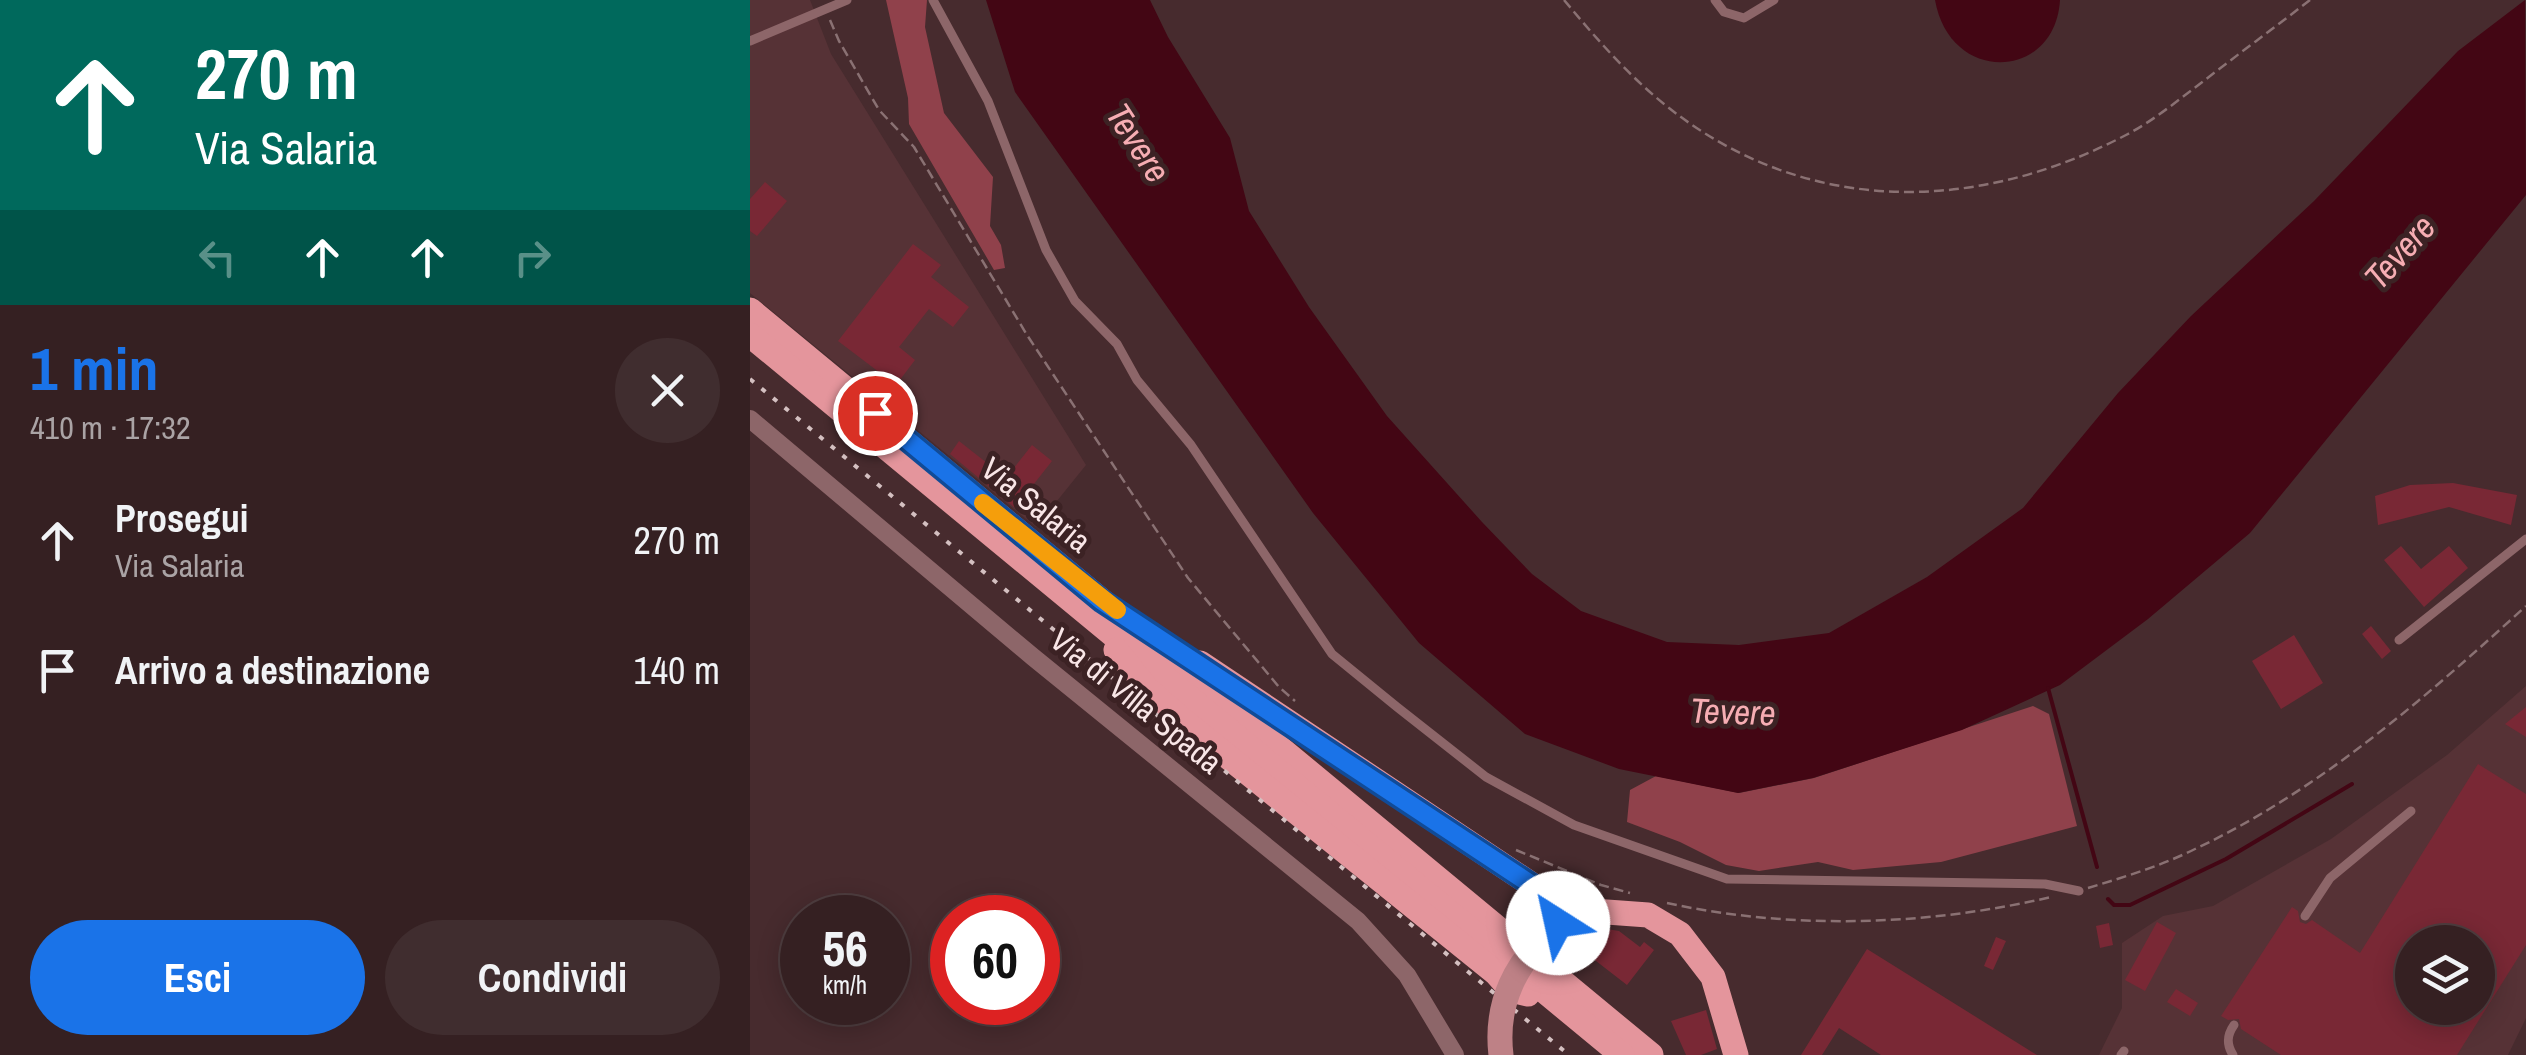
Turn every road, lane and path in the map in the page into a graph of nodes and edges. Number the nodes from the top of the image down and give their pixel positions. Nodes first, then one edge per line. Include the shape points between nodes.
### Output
1 (848, 0) edge
2 (934, 0) edge
3 (1564, 0) edge
4 (1715, 0) edge
5 (1774, 0) edge
6 (2310, 0) edge
7 (828, 14) dead end
8 (750, 41) edge
9 (750, 310) edge
10 (750, 335) edge
11 (750, 418) edge
12 (2526, 539) edge
13 (1070, 598) junction
14 (1102, 601) junction
15 (2526, 606) edge
16 (2400, 640) dead end
17 (1305, 710) dead end
18 (2411, 812) dead end
19 (1506, 845) dead end
20 (2079, 891) junction
21 (1544, 893) junction
22 (1634, 894) dead end
23 (1666, 902) dead end
24 (1594, 910) junction
25 (2305, 916) dead end
26 (1556, 930) junction
27 (1510, 990) junction
28 (2234, 1025) dead end
29 (1455, 1055) edge
30 (1500, 1055) edge
31 (1604, 1055) edge
32 (1622, 1055) edge
33 (1651, 1055) edge
34 (1736, 1055) edge
35 (2233, 1055) edge

1 - 8 lane, bridge
2 - 20 lane via 988,102 1046,250 1076,301 1118,344 1136,380 1191,446 1332,654 1472,765 1574,825 1727,879 2045,884
3 - 6 path via 1625,69 1720,142 1793,176 1892,194 1968,188 2042,171 2127,134
4 - 5 lane via 1724,12 1744,18
7 - 17 path via 879,110 914,147 1188,578
9 - 14 main road, Via Salaria
10 - 13 main road, Via Salaria
11 - 29 street, Via di Villa Spada via 1358,921 1407,975
12 - 16 lane
13 - 27 main road via 1152,694
13 - 32 main road, Via Salaria
14 - 21 main road
14 - 33 main road, Via Salaria
15 - 20 path via 2433,690 2322,775 2197,849
18 - 25 lane via 2330,878
19 - 22 path
20 - 23 path via 1938,917 1862,920
21 - 24 main road
21 - 26 main road via 1556,910
24 - 26 main road
24 - 34 main road via 1648,915 1685,939 1716,986
26 - 27 street, bridge via 1544,956
27 - 30 street, bridge via 1500,1022
27 - 31 main road via 1537,999
28 - 35 lane via 2228,1034

